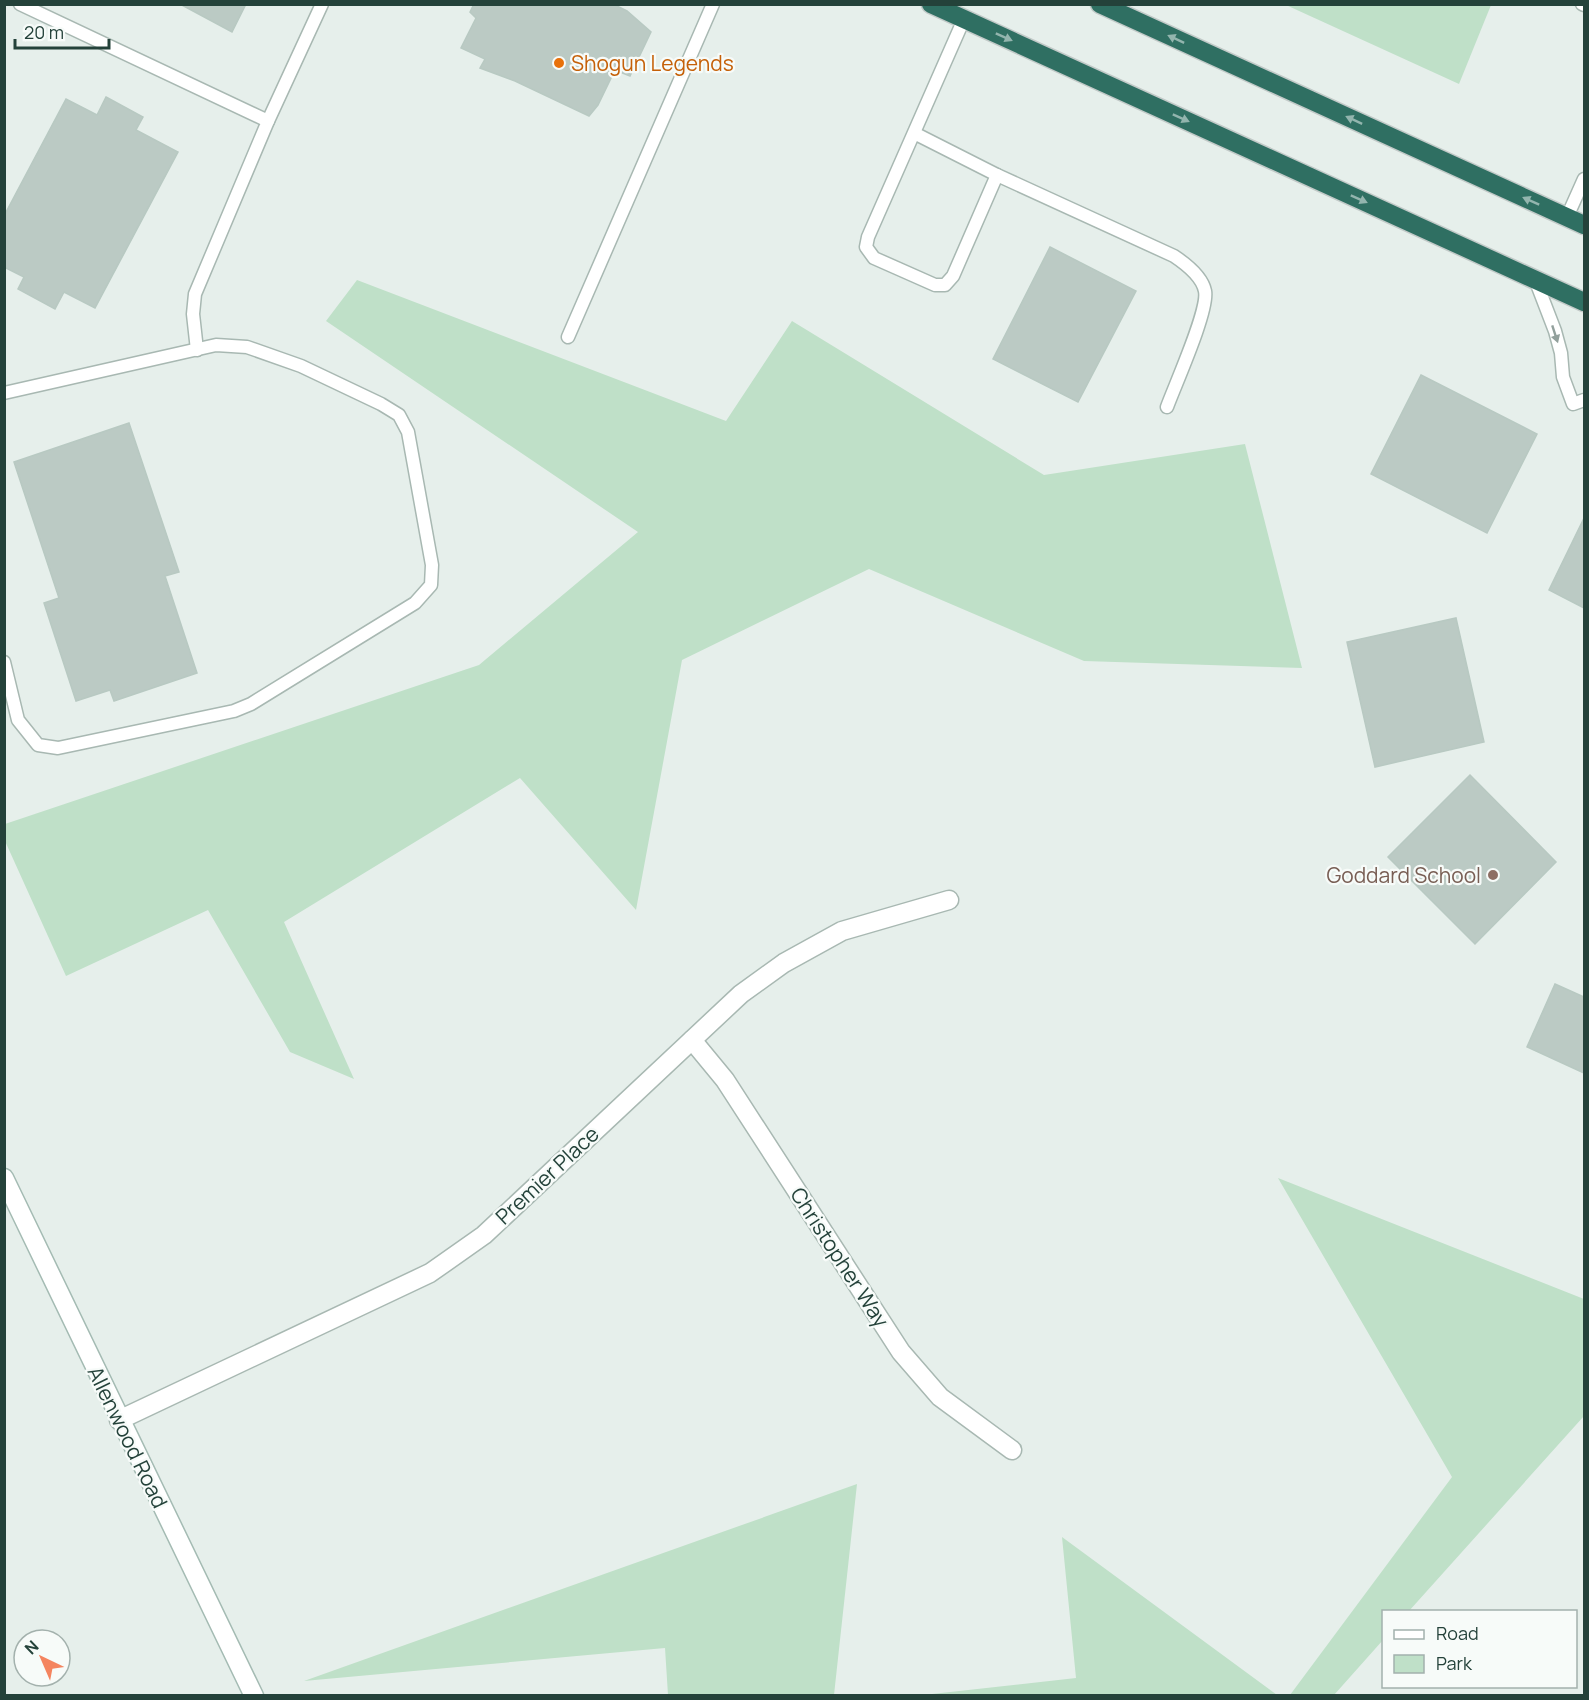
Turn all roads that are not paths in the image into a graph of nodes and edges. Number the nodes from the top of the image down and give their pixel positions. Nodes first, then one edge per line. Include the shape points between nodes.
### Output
1 (20, 4) edge
2 (322, 4) edge
3 (713, 4) edge
4 (931, 4) edge
5 (1100, 4) edge
6 (964, 19) junction
7 (268, 121) junction
8 (914, 134) junction
9 (997, 175) junction
10 (1584, 179) edge
11 (1567, 217) junction
12 (1584, 225) edge
13 (1534, 279) junction
14 (1584, 302) edge
15 (568, 337) dead end
16 (197, 350) junction
17 (4, 393) edge
18 (1576, 406) edge
19 (1167, 407) dead end
20 (4, 662) edge
21 (950, 900) dead end
22 (692, 1040) junction
23 (4, 1178) edge
24 (120, 1420) junction
25 (1012, 1450) dead end
26 (254, 1695) edge

1 - 7 lane
2 - 7 lane
3 - 15 lane
4 - 6 highway
11 -> 5 highway
6 - 8 lane
6 -> 13 highway
7 - 16 lane via 195,294
8 - 9 lane
8 - 9 lane via 868,237 866,247 874,258 935,285 945,285 953,276
9 - 19 lane via 1174,256 1191,268 1205,291 1201,319
10 - 11 lane
11 - 12 highway
13 - 14 highway
13 -> 18 lane via 1555,331 1562,353 1563,377
16 - 17 lane
16 - 20 lane via 216,345 247,347 301,366 399,415 408,432 432,565 431,585 415,603 251,704 234,711 58,748 38,745 18,720
21 - 22 street, Premier Place via 842,931 784,963 741,994
22 - 24 street, Premier Place via 484,1234 430,1273
22 - 25 street, Christopher Way via 725,1080 901,1352 940,1397
23 - 24 street, Allenwood Road
24 - 26 street, Allenwood Road

